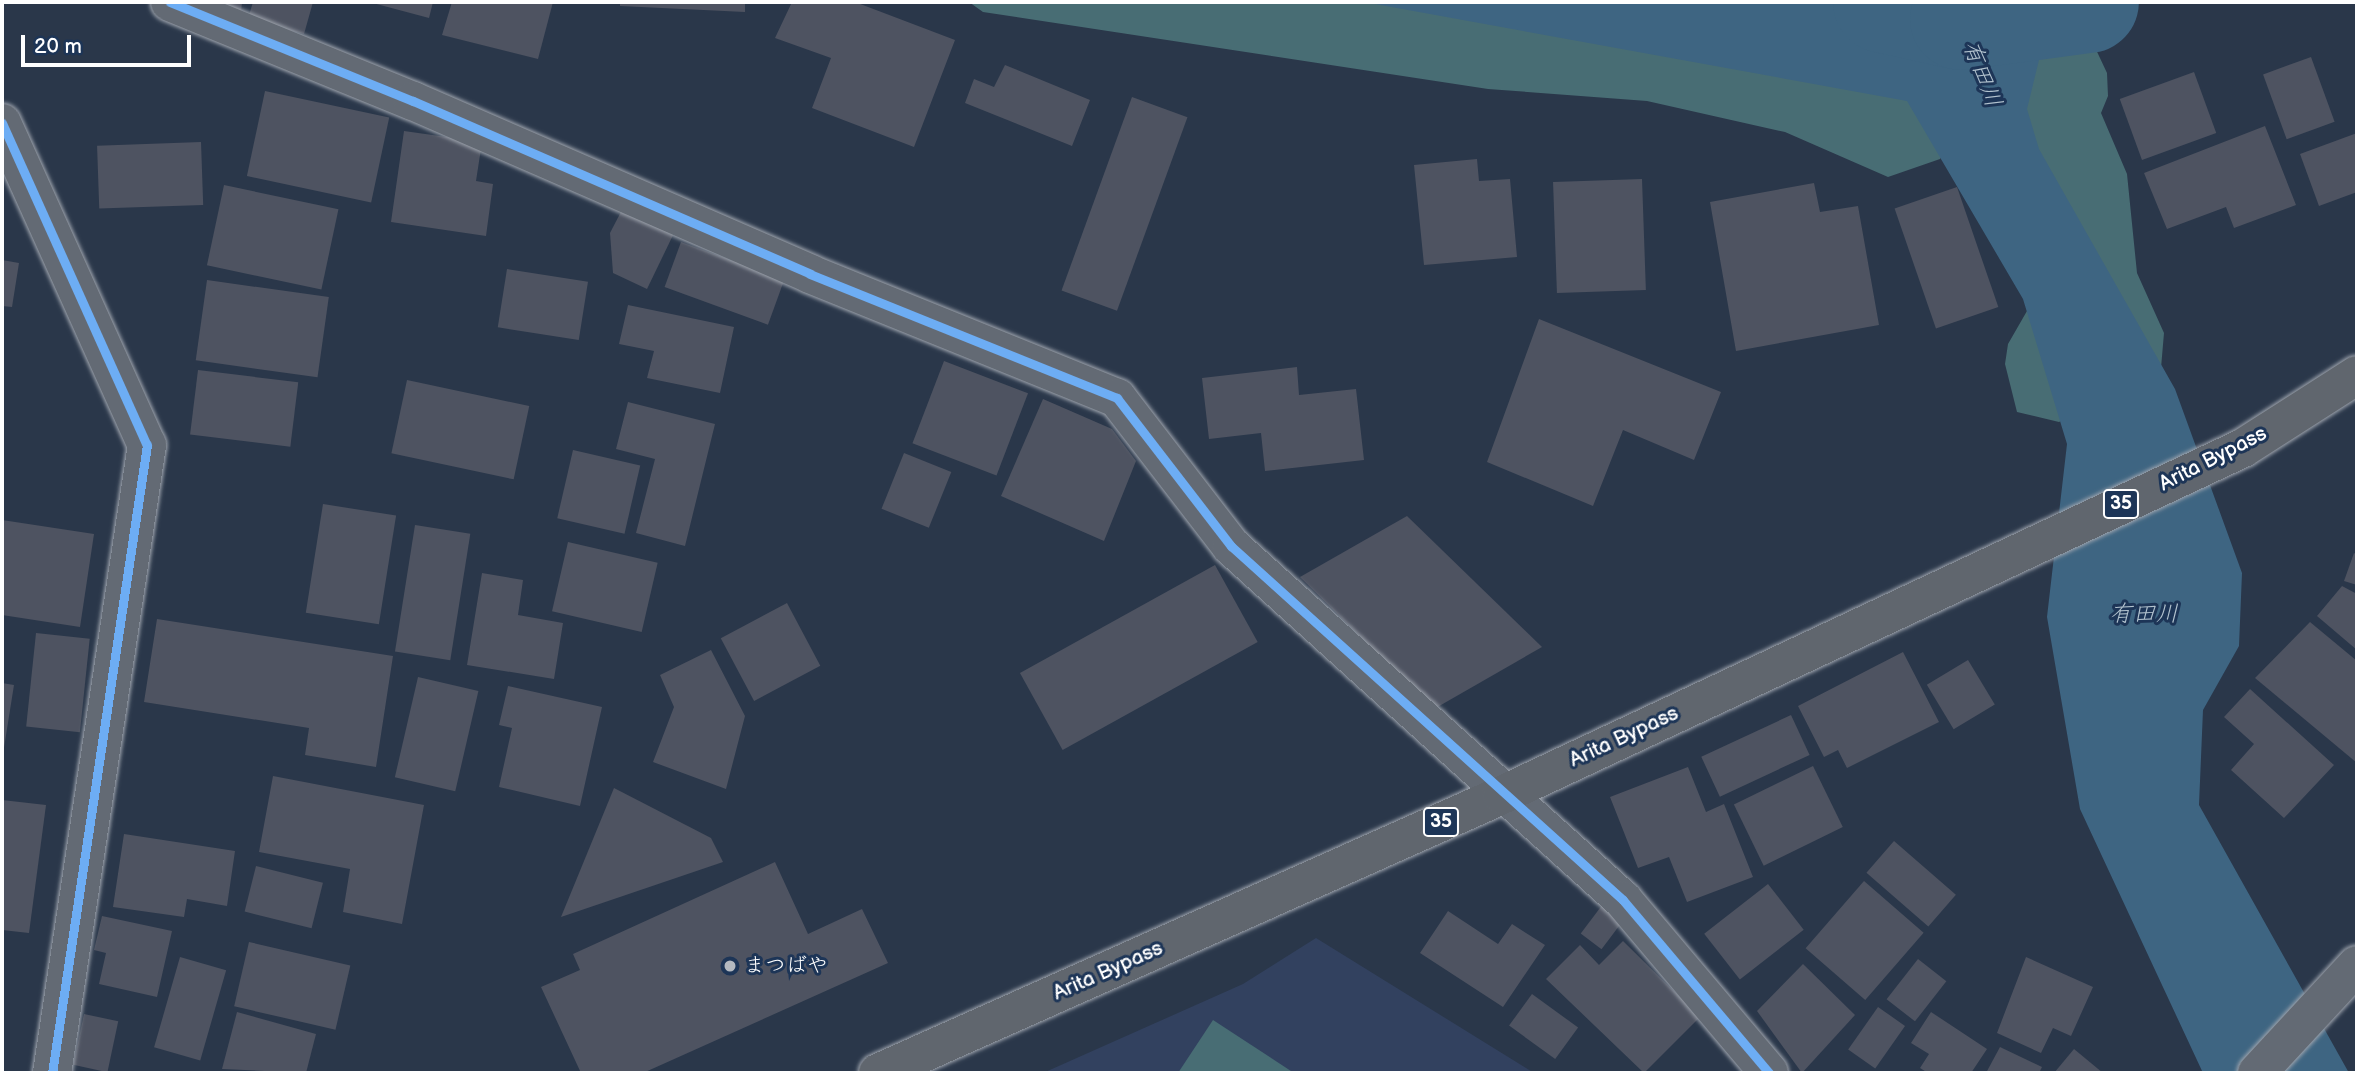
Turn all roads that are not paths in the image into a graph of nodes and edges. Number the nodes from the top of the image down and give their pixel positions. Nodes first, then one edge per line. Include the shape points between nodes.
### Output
1 (170, 2) edge
2 (2, 123) edge
3 (2357, 375) edge
4 (1502, 795) junction
5 (2353, 980) edge
6 (52, 1073) edge
7 (878, 1073) edge
8 (1769, 1073) edge
9 (2258, 1073) edge

1 - 4 street via 413,101 810,274 1118,398 1231,546
2 - 6 street via 147,445
3 - 4 highway, Arita Bypass / 35 via 2243,448
4 - 7 highway, Arita Bypass / 35
4 - 8 street via 1623,900
5 - 9 street

